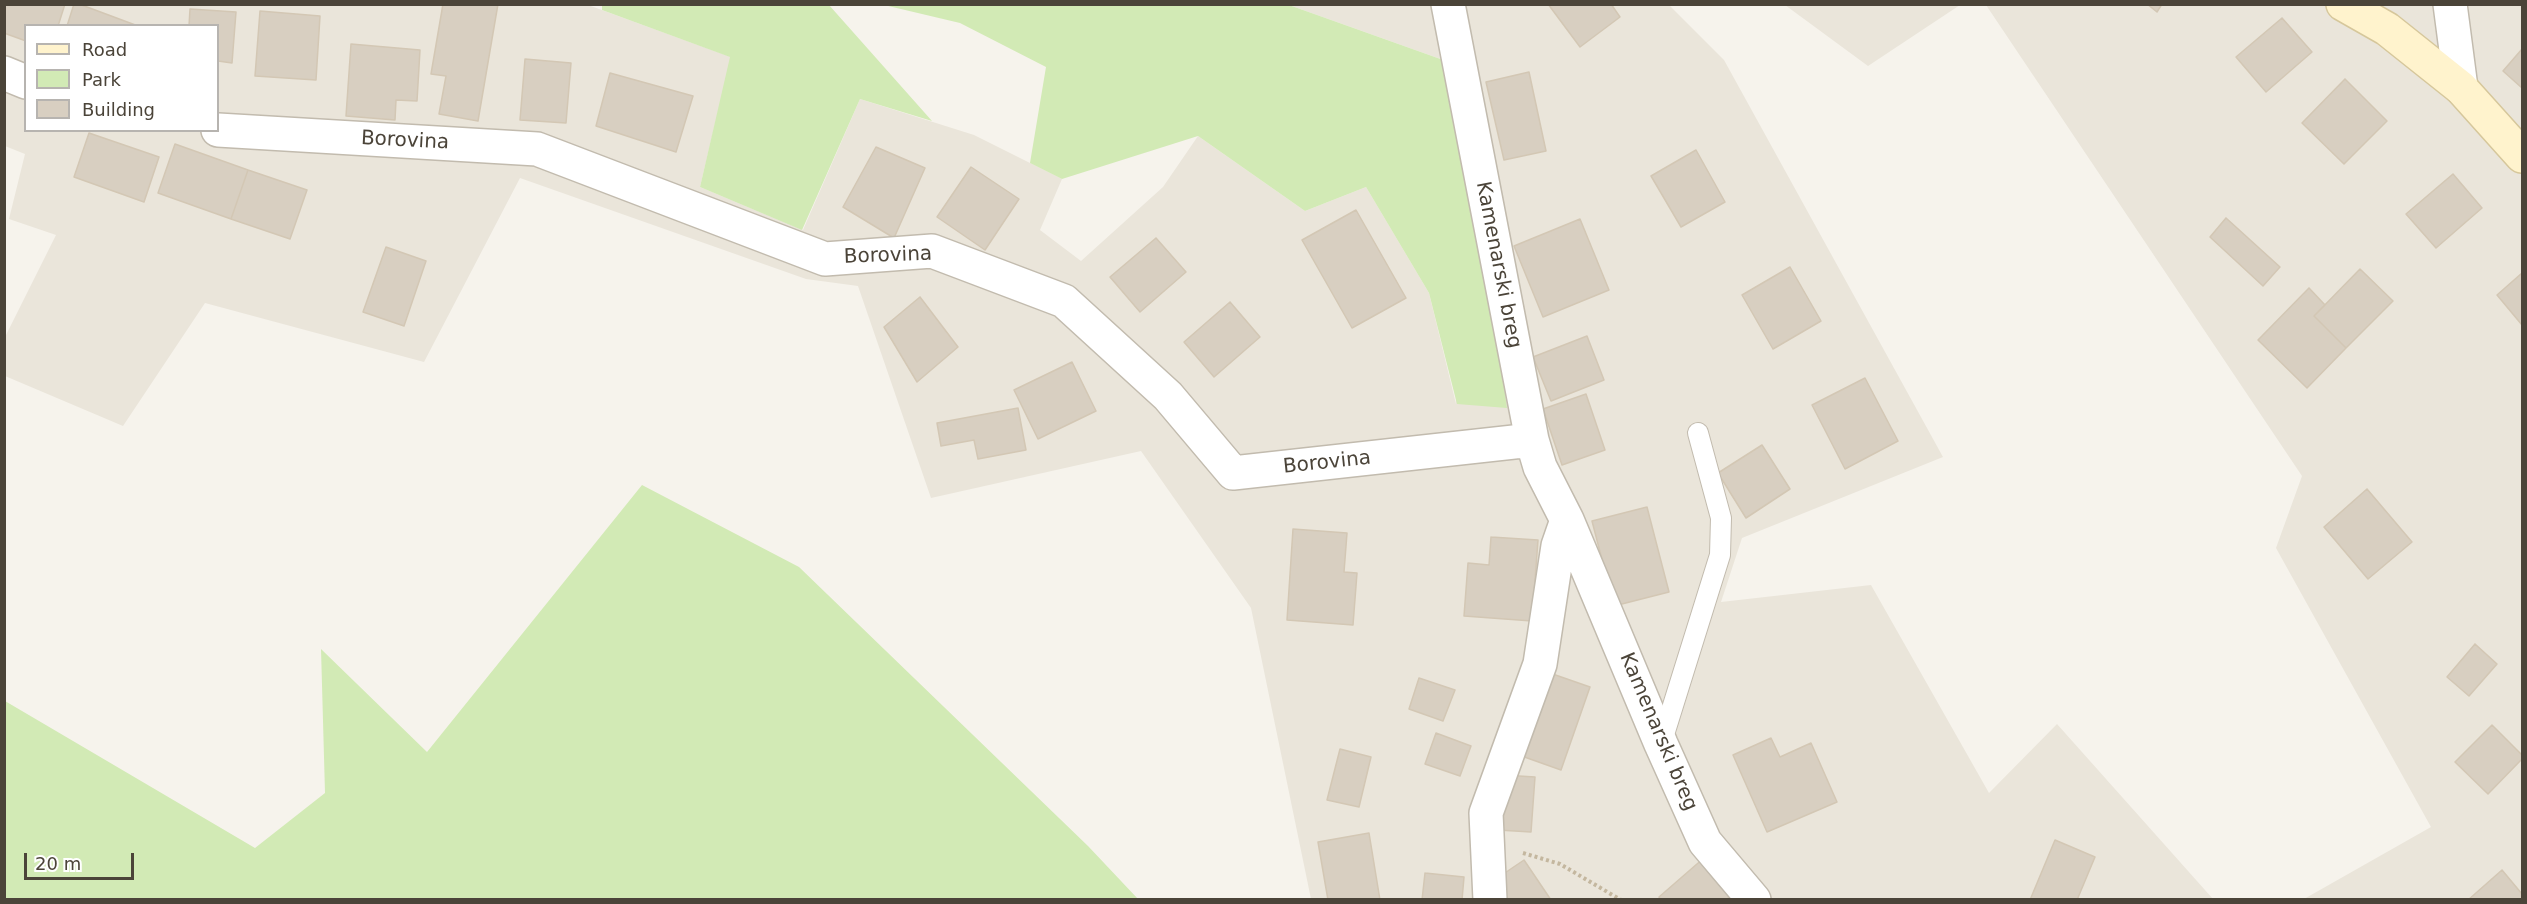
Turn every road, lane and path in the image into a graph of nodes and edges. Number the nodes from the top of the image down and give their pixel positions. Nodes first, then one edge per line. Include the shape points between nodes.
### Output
1 (1448, 4) edge
2 (2343, 4) edge
3 (2450, 4) edge
4 (4, 73) edge
5 (24, 81) edge
6 (2461, 88) junction
7 (219, 130) edge
8 (2523, 156) edge
9 (1698, 433) dead end
10 (1532, 440) junction
11 (1567, 520) junction
12 (1661, 744) junction
13 (1488, 843) junction
14 (1490, 900) edge
15 (1621, 900) edge
16 (1754, 900) edge

1 - 10 street, Kamenarski breg
2 - 6 main road via 2387,29
3 - 6 street
4 - 5 street
6 - 8 main road
7 - 10 street, Borovina via 537,149 825,259 932,251 1064,301 1168,396 1233,473
9 - 12 lane via 1721,518 1720,555
10 - 11 street, Kamenarski breg via 1540,467
11 - 12 street, Kamenarski breg
11 - 13 street via 1558,546 1540,664 1486,813
12 - 16 street, Kamenarski breg via 1706,842
13 - 14 street
13 - 15 path via 1560,864

